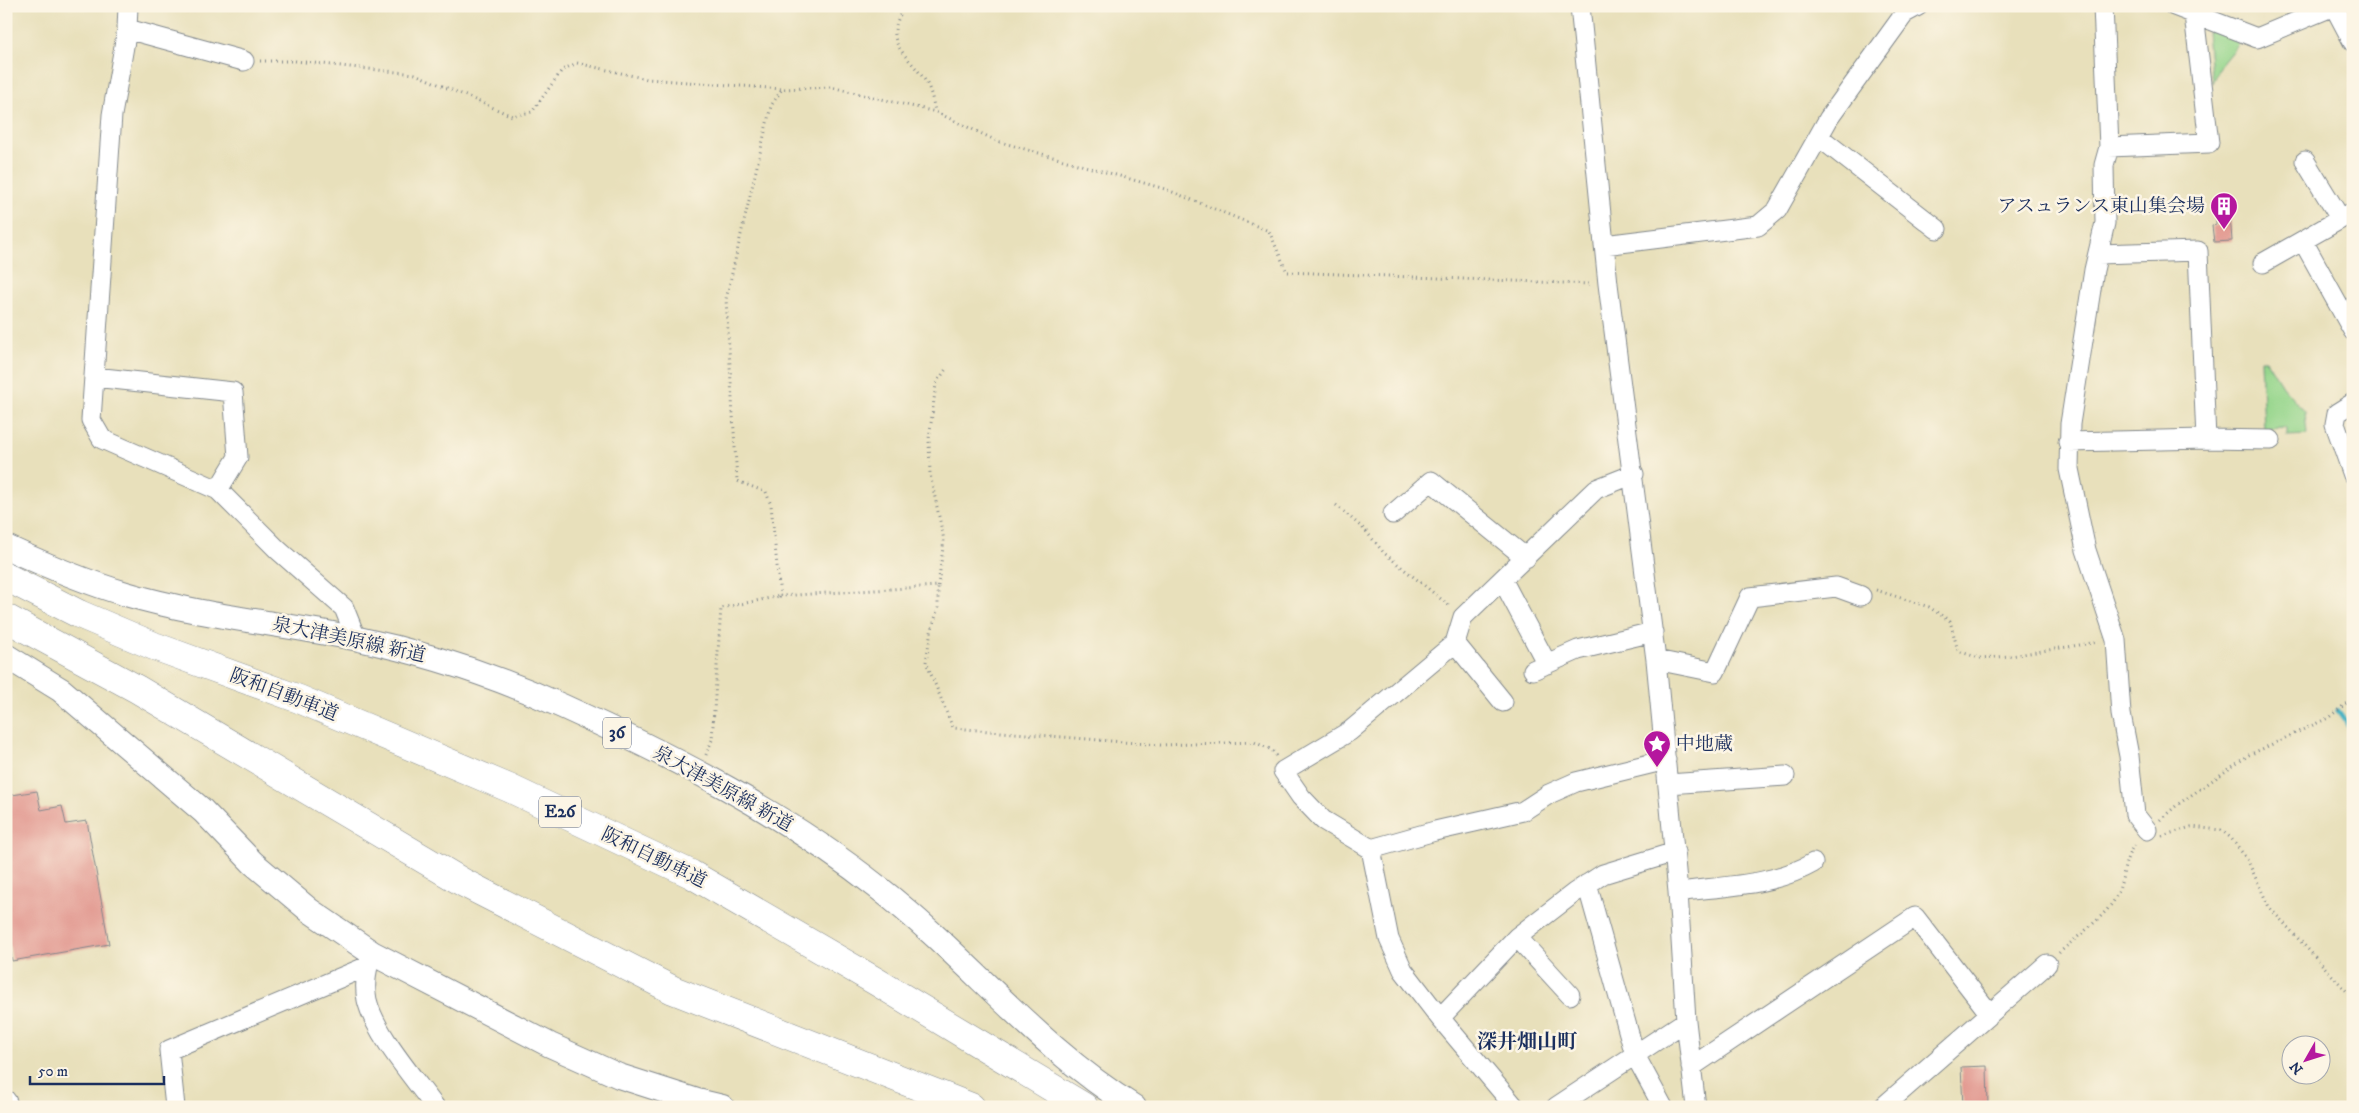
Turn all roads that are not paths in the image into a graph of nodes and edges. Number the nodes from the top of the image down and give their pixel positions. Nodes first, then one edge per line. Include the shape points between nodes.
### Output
1 (128, 6) edge
2 (1580, 6) edge
3 (1918, 6) edge
4 (2103, 6) edge
5 (2174, 6) edge
6 (2334, 6) edge
7 (2193, 9) edge
8 (127, 29) junction
9 (2353, 42) edge
10 (244, 61) road end
11 (1819, 137) junction
12 (2109, 147) junction
13 (2305, 161) dead end
14 (2346, 215) edge
15 (1937, 229) dead end
16 (2304, 241) junction
17 (1604, 246) junction
18 (2098, 254) junction
19 (2263, 263) dead end
20 (2353, 331) edge
21 (94, 377) junction
22 (2353, 403) edge
23 (2206, 439) junction
24 (2271, 440) dead end
25 (2069, 446) junction
26 (1634, 474) junction
27 (2353, 475) edge
28 (218, 490) junction
29 (1393, 514) dead end
30 (6, 547) edge
31 (1526, 558) junction
32 (6, 577) edge
33 (1503, 580) junction
34 (1867, 593) road end
35 (6, 618) edge
36 (1653, 632) junction
37 (356, 638) junction
38 (1455, 643) junction
39 (6, 656) edge
40 (1656, 660) junction
41 (1503, 702) dead end
42 (1666, 760) junction
43 (1784, 776) dead end
44 (1668, 784) junction
45 (2147, 830) road end
46 (1371, 849) junction
47 (1674, 852) junction
48 (1813, 863) dead end
49 (1587, 884) junction
50 (1678, 892) junction
51 (1517, 937) junction
52 (370, 959) junction
53 (2047, 964) road end
54 (1570, 995) dead end
55 (1990, 1014) junction
56 (1440, 1018) junction
57 (1686, 1021) junction
58 (1634, 1055) junction
59 (1691, 1067) junction
60 (6, 1100) edge
61 (9, 1107) edge
62 (175, 1107) edge
63 (435, 1107) edge
64 (722, 1107) edge
65 (971, 1107) edge
66 (1084, 1107) edge
67 (1134, 1107) edge
68 (1514, 1107) edge
69 (1556, 1107) edge
70 (1663, 1107) edge
71 (1696, 1107) edge
72 (1884, 1107) edge

1 - 8 street
2 - 17 street
3 - 11 street via 1905,13 1829,118
4 - 12 street
5 - 7 street
6 - 7 street via 2257,38
6 - 9 street
7 - 12 street via 2208,143
8 - 10 street
8 - 21 street via 112,115
11 - 15 street
11 - 17 street via 1777,210 1758,226
12 - 18 street via 2104,165 2105,222
13 - 14 street
14 - 16 street
16 - 19 street
16 - 20 street
17 - 26 street
18 - 23 street via 2198,251
18 - 25 street
21 - 28 street via 91,420 102,439
21 - 28 street via 233,392 238,457
22 - 27 street via 2337,413 2335,424
23 - 24 street
23 - 25 street
25 - 45 street via 2069,469 2086,550 2116,640 2121,714 2135,815
26 - 31 street via 1596,489
26 - 36 street
28 - 37 street via 278,550 344,608
29 - 31 street via 1431,481
30 - 37 main road, 泉大津美原線 新道 / 36 via 85,581 129,595 173,606
31 - 33 street
32 - 66 highway, 阪和自動車道 / E26 via 154,646 298,700 509,788 691,874
33 - 36 street via 1540,667 1578,650
33 - 38 street via 1463,617
34 - 40 street via 1836,587 1750,597 1716,672
35 - 65 highway via 137,689 464,883 673,990
36 - 40 street
37 - 67 main road, 泉大津美原線 新道 / 36 via 435,658 561,705 756,804 880,889 931,932 1056,1050
38 - 41 street
38 - 46 street via 1350,731 1283,771 1300,797 1323,820
39 - 52 main road via 61,690 203,811 267,874
40 - 42 street
42 - 44 street
42 - 46 street via 1576,782 1523,811
43 - 44 street
44 - 47 street
46 - 56 street via 1389,939 1403,970
47 - 49 street via 1603,874
47 - 50 street
48 - 50 street via 1780,878
49 - 51 street
49 - 58 street
50 - 57 street
51 - 54 street
51 - 56 street
52 - 62 street via 169,1050
52 - 63 street via 366,998 373,1018
52 - 64 main road via 619,1076
53 - 55 street
55 - 59 street via 1915,917
55 - 72 street
56 - 68 street
57 - 58 street
57 - 59 street
58 - 69 street
58 - 70 street
59 - 71 street
60 - 61 street

